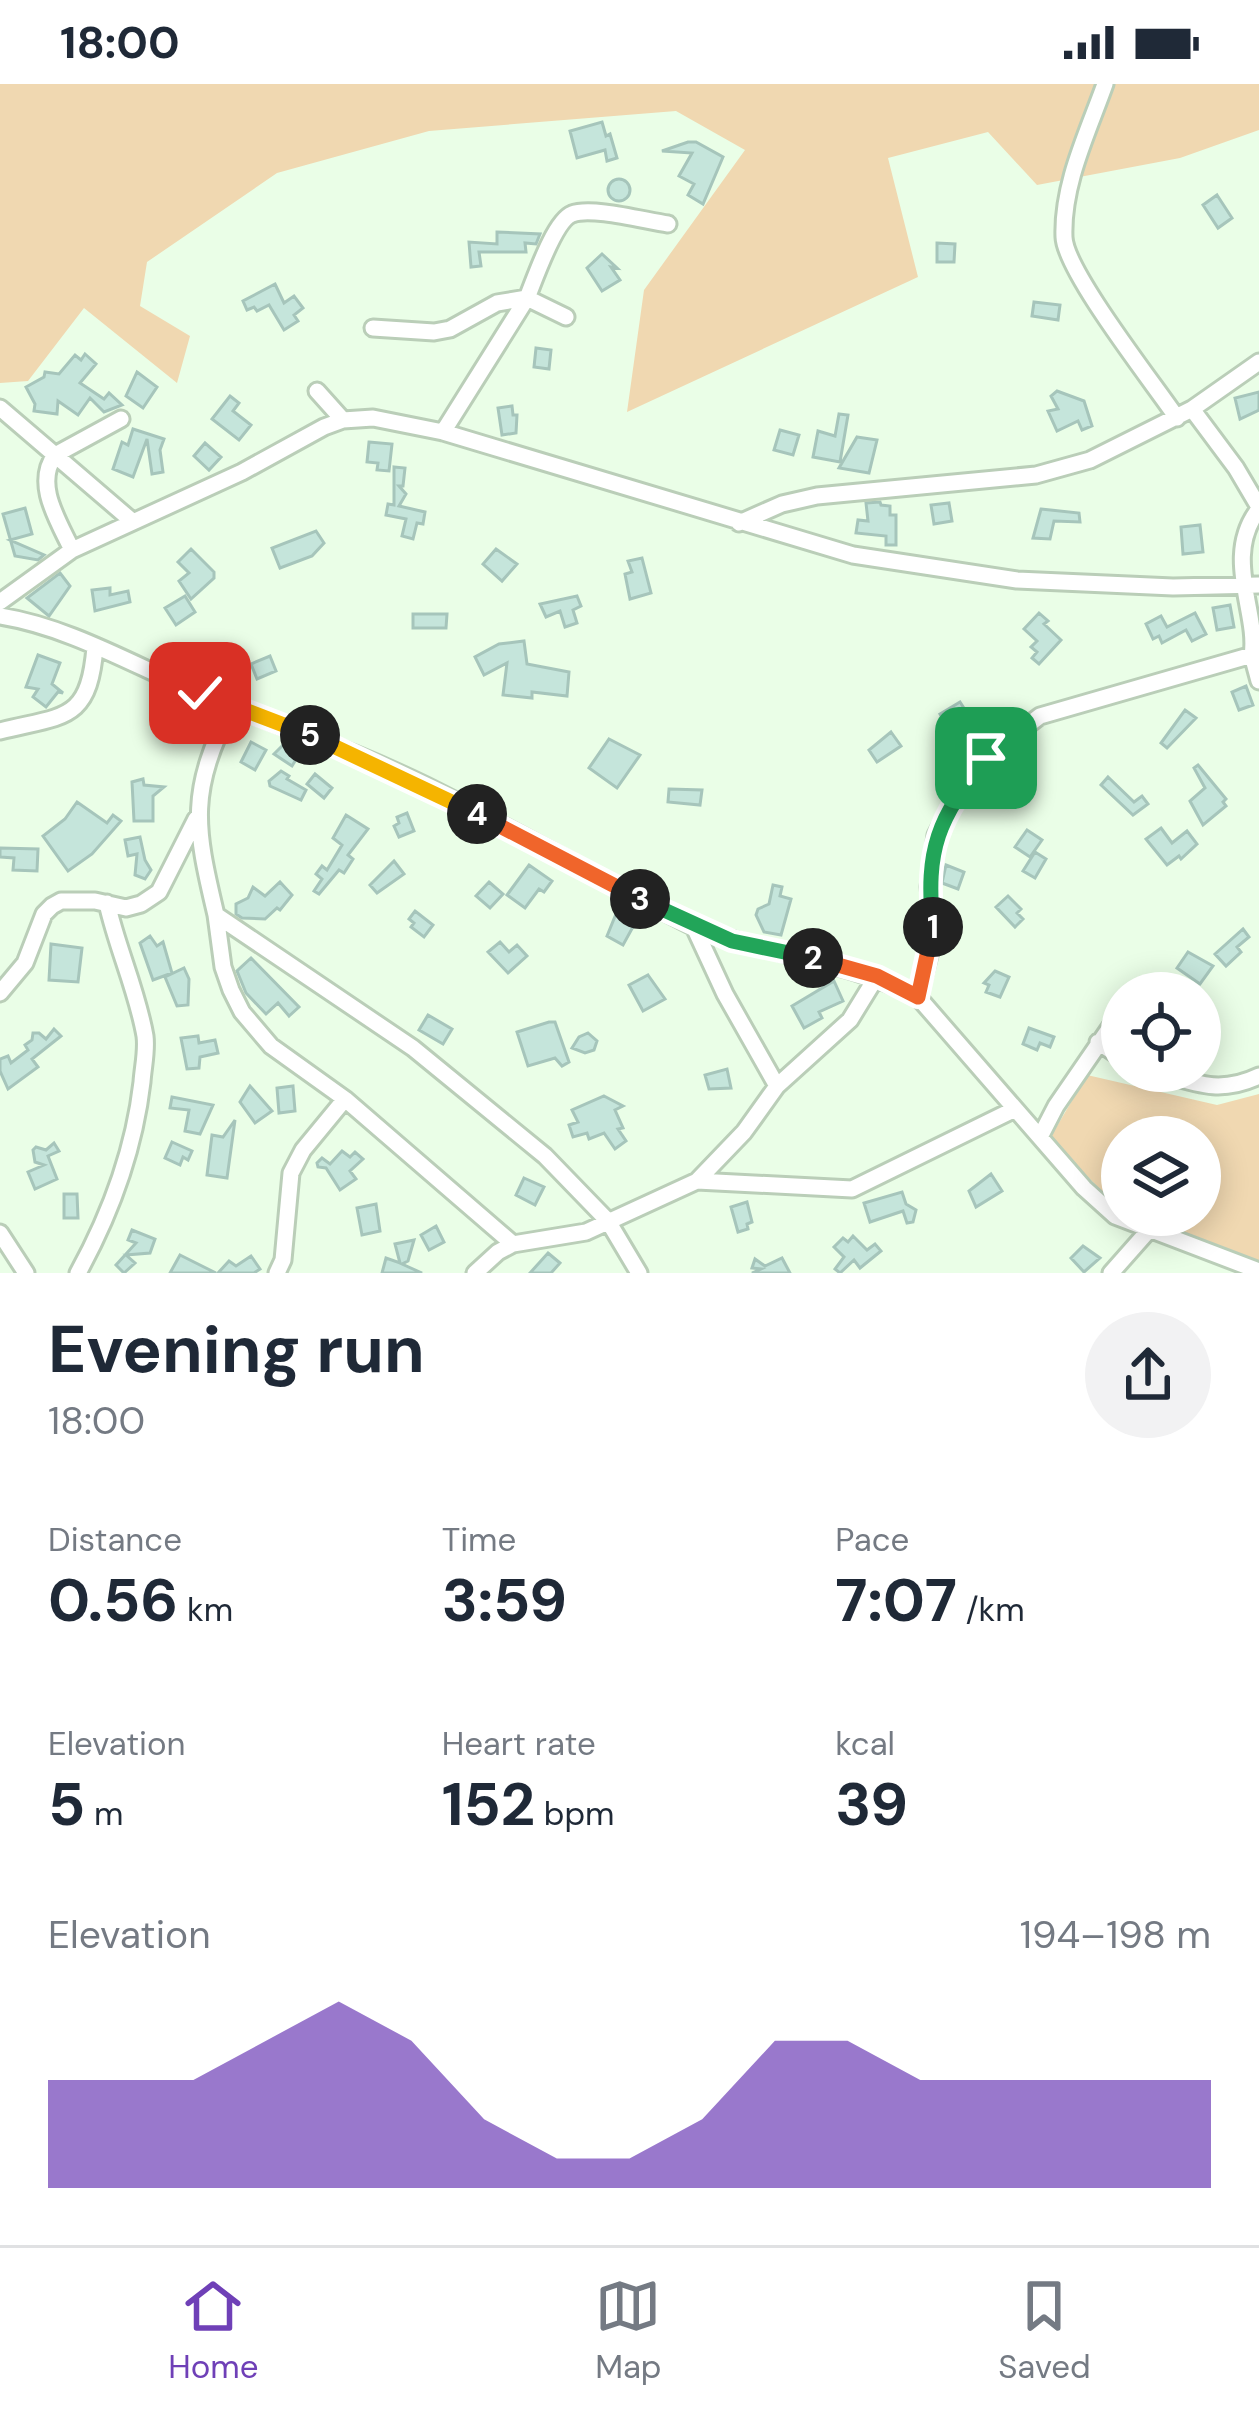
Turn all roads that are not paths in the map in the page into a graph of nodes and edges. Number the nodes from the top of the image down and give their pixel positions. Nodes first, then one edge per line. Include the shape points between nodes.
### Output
1 (1105, 84) edge
2 (668, 224) dead end
3 (527, 298) junction
4 (566, 316) dead end
5 (373, 328) dead end
6 (1259, 362) edge
7 (316, 391) dead end
8 (0, 408) edge
9 (1184, 414) junction
10 (121, 419) dead end
11 (344, 420) junction
12 (443, 432) junction
13 (56, 454) junction
14 (1259, 508) edge
15 (132, 521) junction
16 (739, 523) junction
17 (72, 550) junction
18 (1253, 585) edge
19 (0, 602) edge
20 (0, 616) edge
21 (1258, 636) edge
22 (95, 646) junction
23 (1252, 655) junction
24 (1259, 681) edge
25 (232, 705) junction
26 (0, 731) edge
27 (198, 816) junction
28 (107, 903) junction
29 (216, 915) junction
30 (694, 927) junction
31 (877, 976) junction
32 (0, 993) edge
33 (918, 997) junction
34 (1101, 1038) edge
35 (1098, 1042) junction
36 (1101, 1044) edge
37 (1259, 1076) edge
38 (776, 1086) junction
39 (1221, 1087) edge
40 (345, 1099) junction
41 (1015, 1109) junction
42 (1040, 1137) junction
43 (697, 1181) junction
44 (1101, 1201) edge
45 (608, 1221) junction
46 (0, 1233) edge
47 (1145, 1236) edge
48 (1166, 1236) edge
49 (513, 1244) junction
50 (1259, 1271) edge
51 (26, 1273) edge
52 (78, 1273) edge
53 (278, 1273) edge
54 (476, 1273) edge
55 (639, 1273) edge
56 (1111, 1273) edge

1 - 9 street via 1070,184 1064,241 1083,280
2 - 3 street via 570,214
3 - 4 street
3 - 5 street via 450,329
3 - 12 street
6 - 9 street
7 - 11 street
8 - 13 street
9 - 14 street via 1236,468
9 - 16 street via 1090,460 1036,475 818,496
10 - 13 street
11 - 12 street
11 - 15 street
12 - 16 street
13 - 15 street
13 - 17 street via 45,484
14 - 18 street via 1248,524
15 - 17 street
16 - 18 street via 853,555 1017,580
17 - 19 street
18 - 21 street
20 - 22 street
21 - 23 street
22 - 25 street
22 - 26 street via 86,696 75,710
23 - 24 street
23 - 33 street via 1040,716 986,758 936,835 934,936
25 - 27 street via 210,750
25 - 30 street via 424,786
27 - 28 street via 159,892 127,908
27 - 29 street
28 - 32 street via 52,906 25,963
28 - 52 street via 146,1042 121,1181
29 - 40 street via 223,967 242,1012 272,1046
29 - 45 street via 445,1072
30 - 31 street
30 - 38 street
31 - 33 street
31 - 38 street via 850,1020
33 - 41 street
34 - 35 street
35 - 36 street
35 - 42 street
37 - 39 street
38 - 43 street
40 - 49 street
40 - 53 street via 291,1173
41 - 42 street
41 - 43 street via 852,1189
42 - 44 street
43 - 45 street
45 - 49 street
45 - 55 street
46 - 51 street
47 - 56 street
48 - 50 street
49 - 54 street

